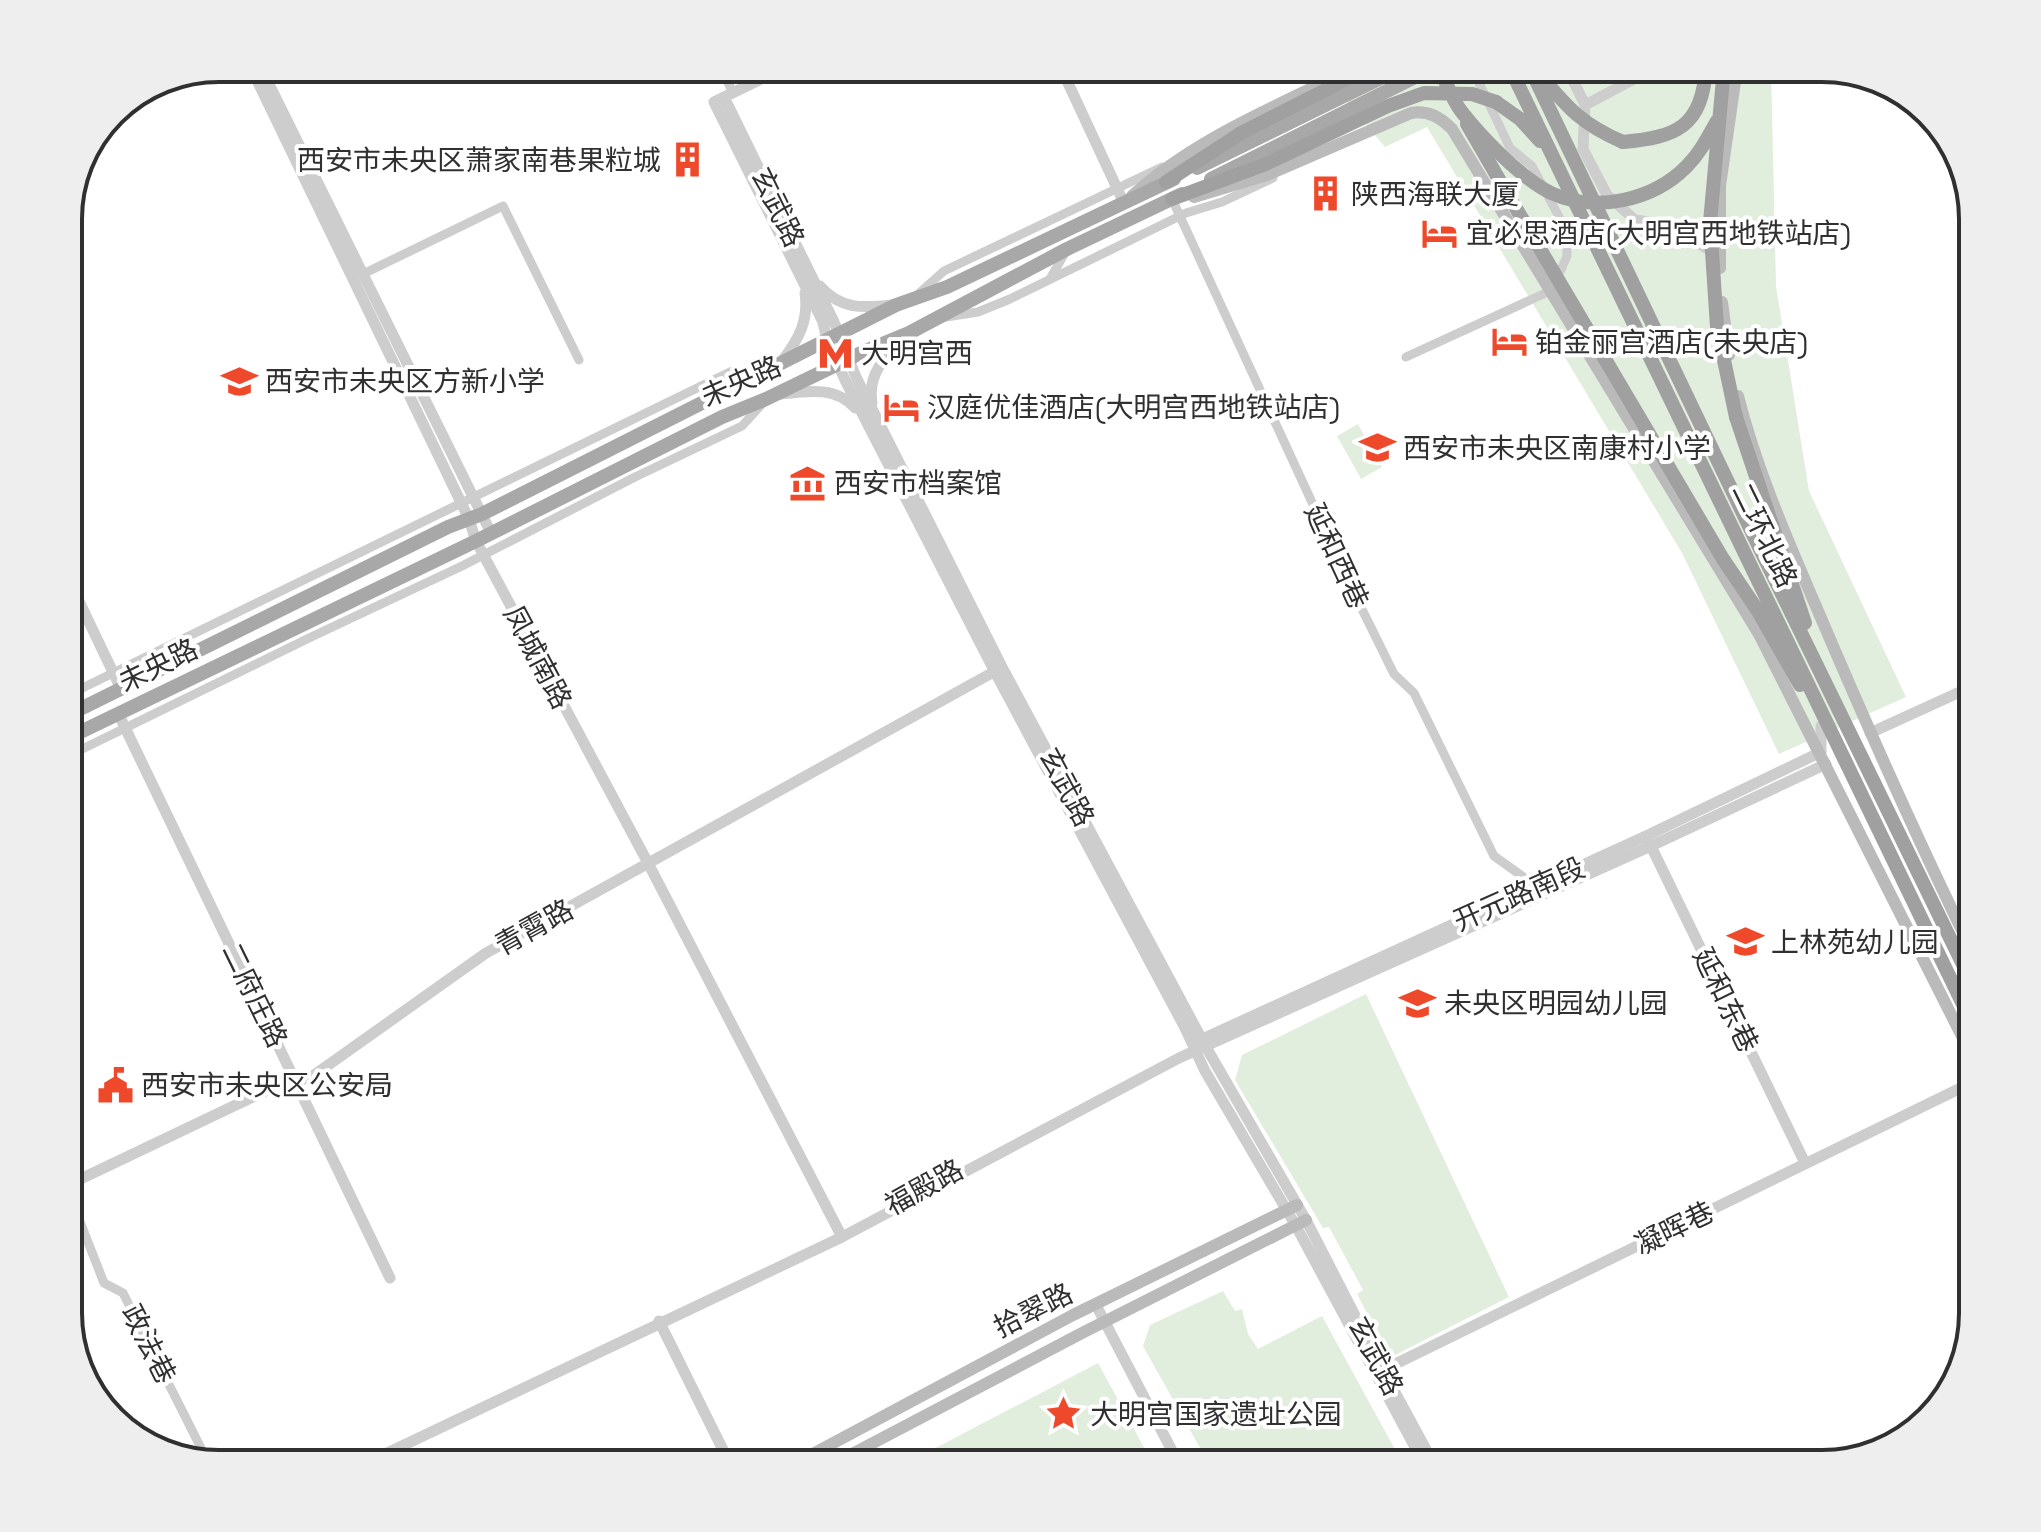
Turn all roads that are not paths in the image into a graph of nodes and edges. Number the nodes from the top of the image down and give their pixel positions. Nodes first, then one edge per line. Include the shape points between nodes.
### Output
1 (258, 82) edge
2 (268, 82) edge
3 (722, 82) edge
4 (755, 82) edge
5 (1068, 82) edge
6 (1325, 82) edge
7 (1341, 82) edge
8 (1372, 82) edge
9 (1407, 82) edge
10 (1444, 82) edge
11 (1479, 82) edge
12 (1517, 82) edge
13 (1538, 82) edge
14 (1545, 82) edge
15 (1574, 82) edge
16 (1629, 82) edge
17 (1705, 82) edge
18 (1722, 82) edge
19 (1735, 82) edge
20 (724, 97) junction
21 (1585, 105) junction
22 (1459, 109) junction
23 (1717, 121) junction
24 (1552, 153) junction
25 (1293, 164) junction
26 (1166, 182) junction
27 (1123, 195) junction
28 (1173, 201) junction
29 (1180, 216) junction
30 (1042, 224) junction
31 (1070, 227) junction
32 (1067, 249) junction
33 (1719, 255) junction
34 (363, 274) junction
35 (806, 276) junction
36 (1050, 279) junction
37 (1552, 290) junction
38 (914, 297) junction
39 (896, 305) junction
40 (939, 317) junction
41 (909, 333) junction
42 (833, 338) junction
43 (1406, 357) dead end
44 (579, 360) dead end
45 (843, 362) junction
46 (772, 370) junction
47 (771, 397) junction
48 (876, 415) junction
49 (868, 426) junction
50 (474, 498) junction
51 (461, 503) junction
52 (475, 517) junction
53 (491, 533) junction
54 (476, 541) junction
55 (1753, 551) junction
56 (484, 555) junction
57 (82, 608) edge
58 (998, 669) junction
59 (113, 673) junction
60 (1823, 677) junction
61 (82, 688) edge
62 (121, 689) junction
63 (1959, 692) edge
64 (82, 708) edge
65 (118, 713) junction
66 (1821, 726) junction
67 (125, 728) junction
68 (82, 731) edge
69 (1870, 733) junction
70 (82, 749) edge
71 (1823, 758) junction
72 (1848, 762) junction
73 (1649, 841) junction
74 (648, 863) junction
75 (1536, 886) junction
76 (1959, 923) edge
77 (1959, 956) edge
78 (1959, 996) edge
79 (1959, 1030) edge
80 (1200, 1045) junction
81 (297, 1080) junction
82 (1959, 1089) edge
83 (1805, 1163) junction
84 (82, 1181) edge
85 (1292, 1207) junction
86 (1301, 1223) junction
87 (82, 1225) edge
88 (841, 1235) junction
89 (390, 1278) dead end
90 (1096, 1305) junction
91 (1104, 1322) junction
92 (658, 1324) junction
93 (1379, 1372) junction
94 (201, 1449) edge
95 (393, 1450) edge
96 (723, 1450) edge
97 (821, 1450) edge
98 (860, 1450) edge
99 (1172, 1450) edge
100 (1417, 1450) edge
101 (1426, 1450) edge

1 - 51 street, 凤城南路
2 - 34 street, 凤城南路
3 - 20 street
4 - 20 street
5 - 27 street
6 - 27 main road via 1203,144
7 - 26 highway via 1241,133
8 - 26 main road, 未央路
9 - 28 main road, 未央路
10 - 22 highway, bridge
11 - 37 street via 1510,148 1532,166 1566,230 1567,256
12 - 24 highway, 二环北路
13 - 55 highway, 二环北路, bridge
14 - 17 highway, bridge via 1574,115 1623,142 1678,131 1692,118
15 - 21 street
16 - 21 street
18 - 23 highway, bridge
19 - 33 main road via 1720,186
20 - 35 street, 玄武路
21 - 33 street via 1583,149 1607,195 1634,219 1670,227
22 - 23 highway, bridge via 1504,159 1551,192 1591,204 1633,198 1667,182 1701,149
22 - 66 highway, bridge
23 - 60 highway, bridge via 1710,222 1717,327 1736,417
24 - 28 highway, bridge via 1496,102 1472,94 1424,93
24 - 55 highway, 二环北路
25 - 28 main road
25 - 29 street via 1239,195
25 - 37 main road via 1411,113 1436,116 1452,129
26 - 27 main road, 未央路
27 - 30 street
27 - 31 main road, 未央路
28 - 29 street, 延和西巷
28 - 32 main road, 未央路
29 - 36 street
29 - 75 street, 延和西巷 via 1394,674 1414,693 1494,856
30 - 31 street
30 - 38 street via 944,271
31 - 38 main road, 未央路 via 947,287
32 - 36 street
32 - 40 main road, 未央路
33 - 69 main road via 1731,368 1746,429
34 - 44 street via 503,206
34 - 50 street, 凤城南路
35 - 39 street via 849,307
35 - 42 street, 玄武路
35 - 46 street via 805,320 798,338
36 - 40 street via 978,312
37 - 43 street
37 - 71 main road via 1760,636
38 - 39 main road, 未央路
39 - 42 main road, 未央路
40 - 41 main road, 未央路
41 - 45 main road, 未央路
41 - 48 street via 872,379
42 - 45 street, 玄武路
42 - 46 main road, 未央路
45 - 47 main road, 未央路
45 - 48 street, 玄武路
45 - 49 street, 玄武路
46 - 50 street via 732,371
46 - 52 main road, 未央路
47 - 49 street via 815,391 841,397
47 - 53 main road, 未央路
47 - 56 street via 742,426
48 - 58 street, 玄武路
49 - 58 street, 玄武路
50 - 51 street
50 - 52 street, 凤城南路
51 - 52 street, 凤城南路
51 - 59 street
52 - 53 street, 凤城南路
52 - 54 street, 凤城南路
52 - 62 main road, 未央路
53 - 54 main road, 未央路
54 - 56 street, 凤城南路
54 - 65 main road, 未央路
55 - 60 highway, 二环北路
55 - 72 highway, 二环北路
56 - 67 street
56 - 74 street, 凤城南路
57 - 59 street
58 - 74 street, 青霄路
58 - 80 street, 玄武路
59 - 61 street
59 - 62 street
60 - 77 highway, 二环北路
62 - 64 main road, 未央路
63 - 69 street
65 - 67 street, 二府庄路
65 - 68 main road, 未央路
66 - 71 street
66 - 72 highway
67 - 70 street
67 - 81 street, 二府庄路
69 - 76 main road
71 - 73 street, 开元路南段
71 - 79 main road
72 - 78 highway, 二环北路
73 - 75 street, 开元路南段
73 - 80 street, 开元路南段
73 - 83 street, 延和东巷
74 - 81 street, 青霄路 via 486,953 310,1078
74 - 88 street, 凤城南路
75 - 80 street, 开元路南段
80 - 85 street, 玄武路
80 - 88 street, 福殿路
81 - 84 street, 青霄路
81 - 89 street, 二府庄路
82 - 83 street, 凝晖巷
83 - 93 street, 凝晖巷
85 - 86 street, 玄武路
85 - 90 main road, 拾翠路
86 - 91 main road, 拾翠路
86 - 93 street, 玄武路
87 - 94 street, 政法巷 via 104,1283 123,1293
88 - 92 street, 福殿路
90 - 91 street
90 - 97 main road, 拾翠路
91 - 98 main road, 拾翠路
91 - 99 street
92 - 95 street, 福殿路
92 - 96 street
93 - 100 street, 玄武路
93 - 101 street, 玄武路

